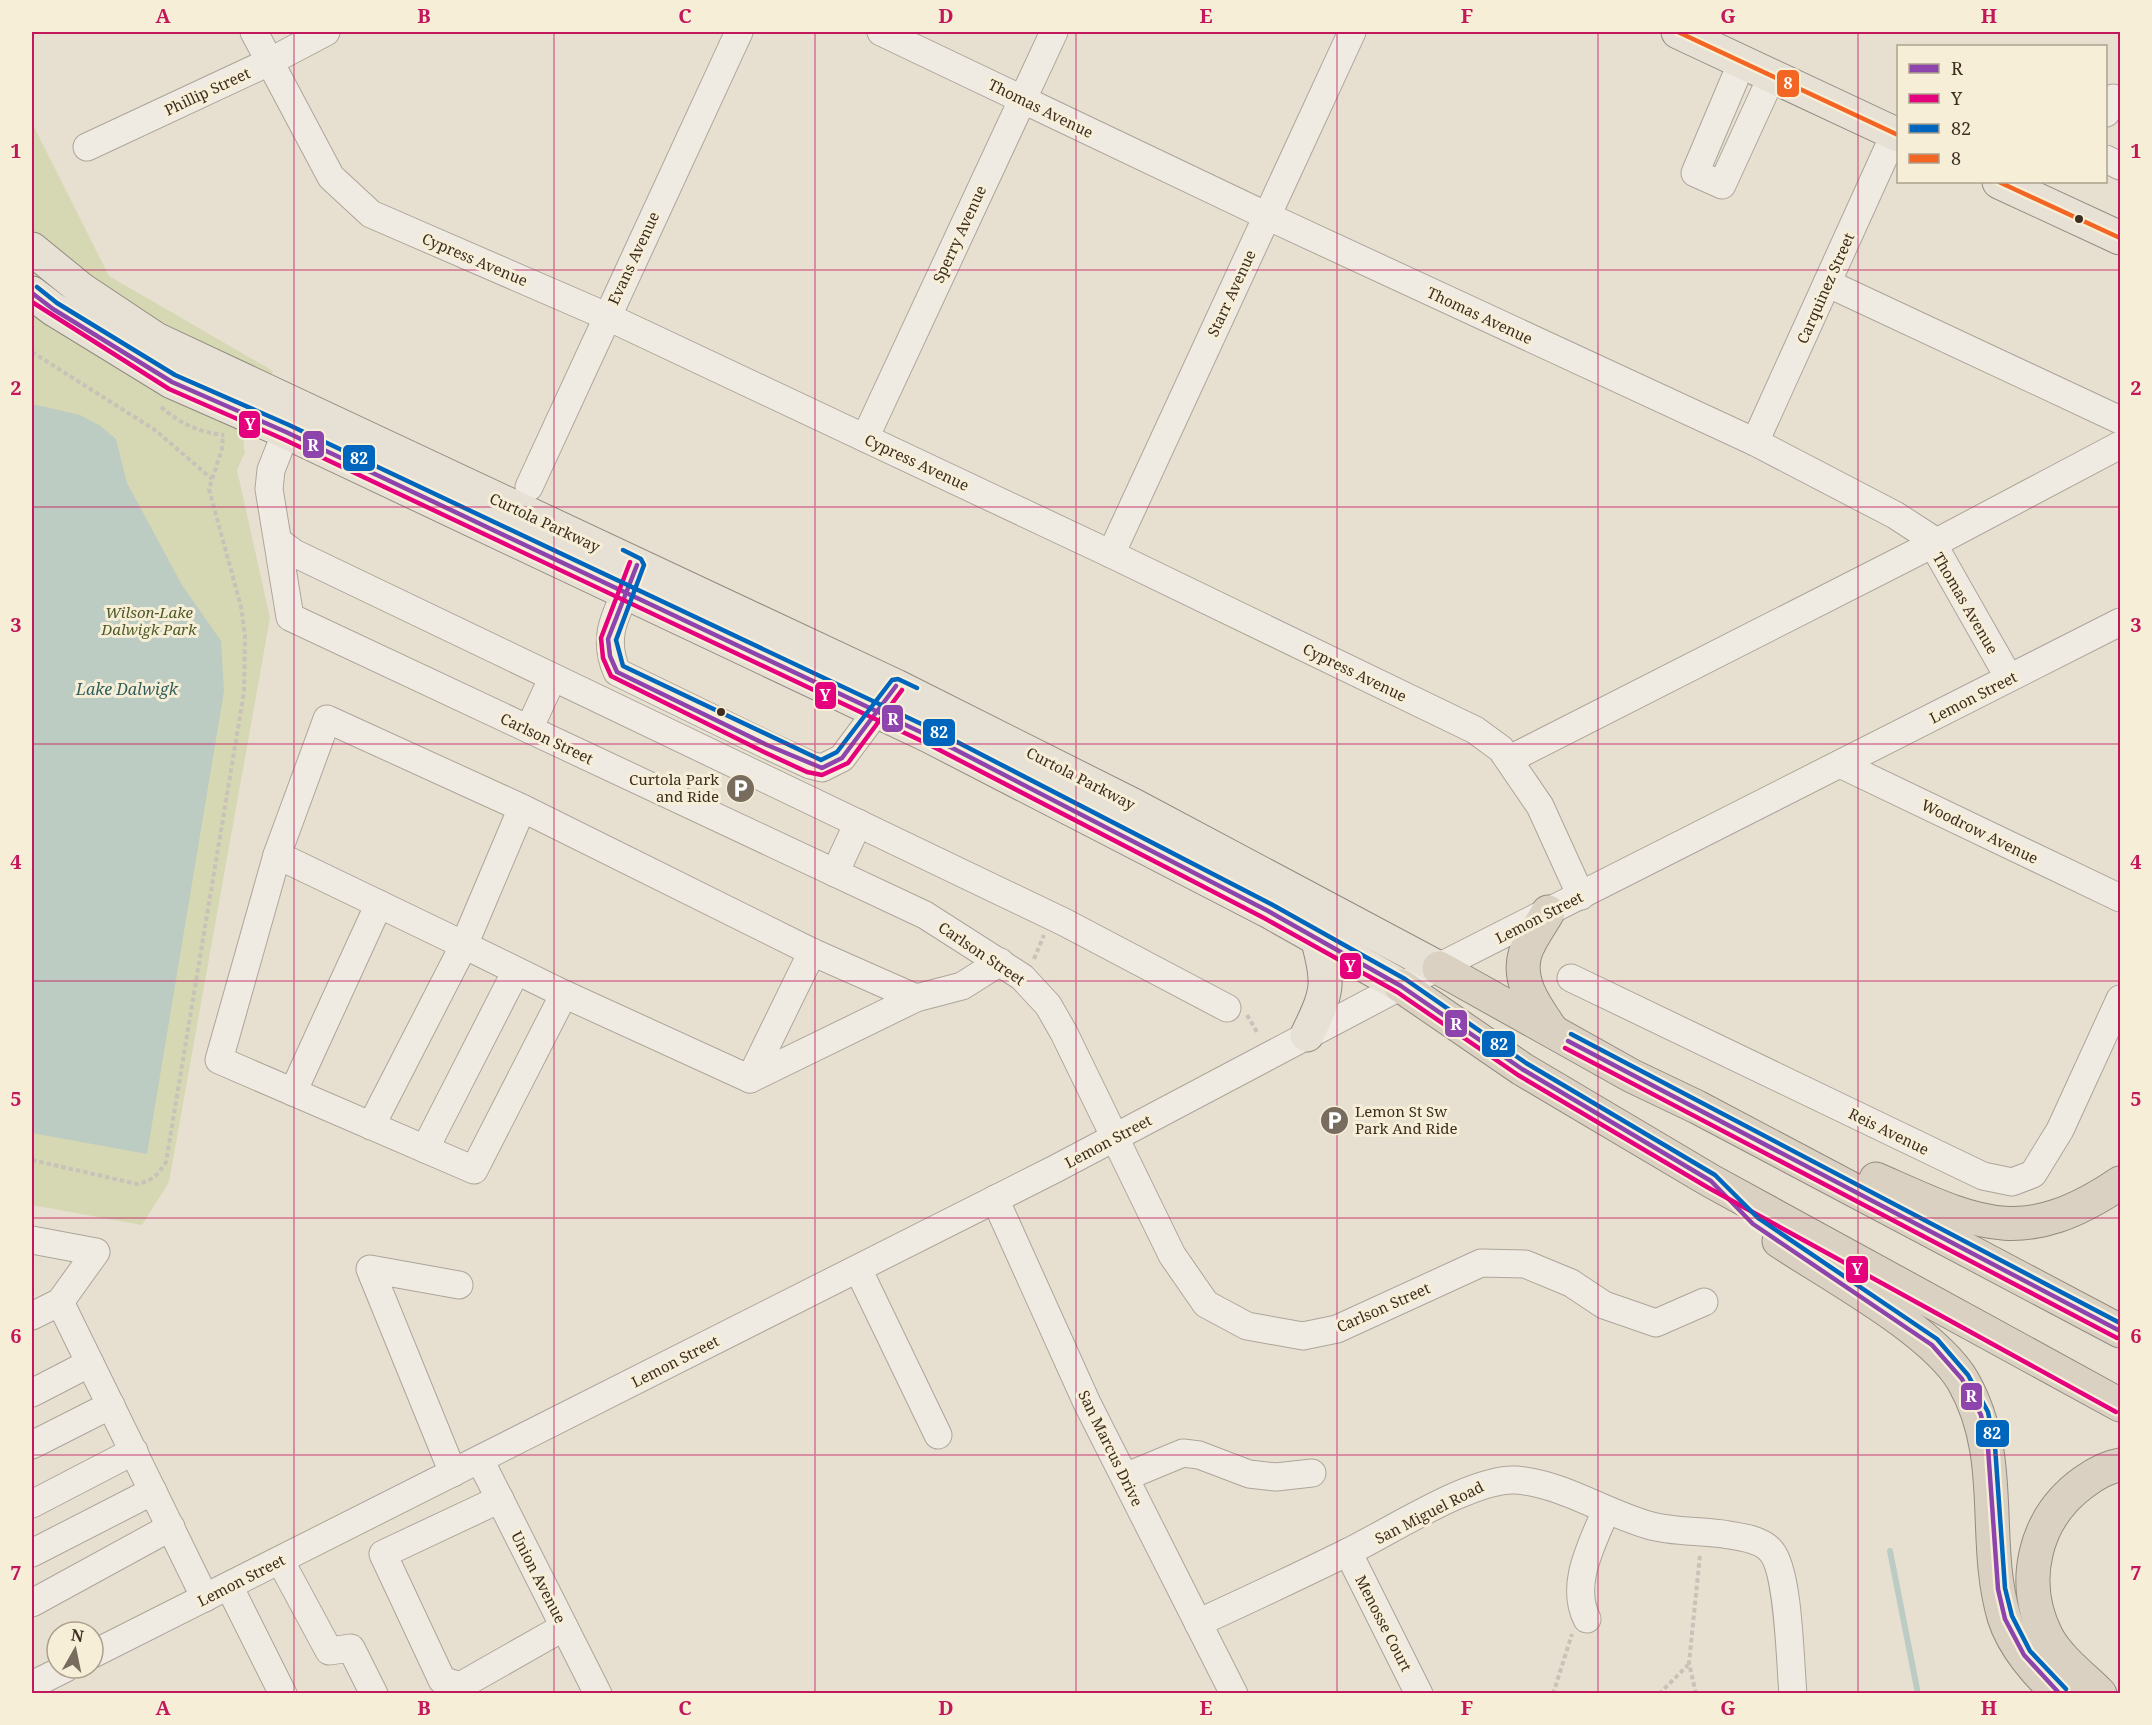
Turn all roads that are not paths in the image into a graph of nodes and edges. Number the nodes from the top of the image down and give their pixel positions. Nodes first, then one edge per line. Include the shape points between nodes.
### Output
1 (254, 32) edge
2 (326, 32) edge
3 (739, 32) edge
4 (881, 32) edge
5 (1054, 32) edge
6 (1352, 32) edge
7 (1678, 32) edge
8 (269, 62) junction
9 (1742, 62) junction
10 (1772, 76) junction
11 (1022, 99) junction
12 (2121, 102) edge
13 (2107, 111) edge
14 (1897, 134) edge
15 (87, 147) dead end
16 (2107, 159) edge
17 (2121, 166) edge
18 (2001, 183) edge
19 (1267, 216) junction
20 (2121, 238) edge
21 (32, 249) edge
22 (1827, 283) junction
23 (32, 292) edge
24 (606, 316) junction
25 (2121, 420) edge
26 (352, 430) junction
27 (286, 432) junction
28 (865, 438) junction
29 (1755, 442) junction
30 (2121, 445) edge
31 (529, 487) dead end
32 (279, 542) junction
33 (1933, 544) junction
34 (1111, 554) junction
35 (637, 565) junction
36 (625, 595) junction
37 (2121, 622) edge
38 (2009, 678) junction
39 (552, 679) junction
40 (887, 699) junction
41 (529, 729) junction
42 (1510, 759) junction
43 (1840, 764) junction
44 (522, 808) junction
45 (858, 823) junction
46 (277, 855) junction
47 (835, 873) junction
48 (1581, 896) junction
49 (2121, 898) edge
50 (379, 904) junction
51 (1548, 912) junction
52 (1317, 938) junction
53 (464, 945) junction
54 (812, 952) junction
55 (1000, 962) junction
56 (1439, 968) junction
57 (516, 971) junction
58 (1571, 978) dead end
59 (1401, 986) junction
60 (564, 993) junction
61 (916, 998) junction
62 (2121, 999) edge
63 (1236, 1010) road end
64 (1554, 1033) junction
65 (1307, 1035) junction
66 (750, 1079) junction
67 (293, 1092) junction
68 (371, 1126) junction
69 (1114, 1138) junction
70 (1775, 1148) junction
71 (425, 1149) junction
72 (1711, 1181) junction
73 (2121, 1183) edge
74 (995, 1199) junction
75 (32, 1240) edge
76 (858, 1269) junction
77 (459, 1285) dead end
78 (60, 1302) junction
79 (1704, 1302) dead end
80 (32, 1316) edge
81 (2121, 1331) edge
82 (90, 1363) junction
83 (32, 1393) edge
84 (111, 1405) junction
85 (2121, 1405) edge
86 (938, 1435) dead end
87 (32, 1445) edge
88 (134, 1451) junction
89 (480, 1460) junction
90 (2121, 1465) edge
91 (453, 1473) junction
92 (1312, 1473) dead end
93 (1125, 1477) junction
94 (153, 1491) junction
95 (500, 1499) junction
96 (32, 1504) edge
97 (1605, 1510) junction
98 (171, 1527) junction
99 (1348, 1552) junction
100 (32, 1553) edge
101 (280, 1560) junction
102 (230, 1586) junction
103 (205, 1598) junction
104 (32, 1603) edge
105 (1584, 1613) road end
106 (1198, 1623) junction
107 (564, 1626) junction
108 (105, 1648) edge
109 (283, 1694) edge
110 (374, 1694) edge
111 (598, 1694) edge
112 (1234, 1694) edge
113 (1419, 1694) edge
114 (1793, 1694) edge
115 (2060, 1694) edge
116 (2100, 1694) edge

1 - 8 street, Cypress Avenue
2 - 8 street, Phillip Street
3 - 24 street, Evans Avenue
4 - 11 street, Thomas Avenue
5 - 11 street, Sperry Avenue
6 - 19 street, Starr Avenue
7 - 9 main road
8 - 15 street, Phillip Street
8 - 24 street, Cypress Avenue via 331,177 371,214
9 - 10 main road
9 - 10 street via 1695,173 1722,185
10 - 14 main road
11 - 19 street, Thomas Avenue
11 - 28 street, Sperry Avenue
12 - 13 street via 2113,98
14 - 22 street, Carquinez Street
16 - 17 street
18 - 20 main road
19 - 29 street, Thomas Avenue
19 - 34 street, Starr Avenue
21 - 26 main road, Curtola Parkway via 135,327
22 - 25 street
22 - 29 street, Carquinez Street
23 - 27 main road, Curtola Parkway via 150,371
24 - 28 street, Cypress Avenue
24 - 31 street, Evans Avenue
26 - 27 main road via 302,427
26 - 35 main road, Curtola Parkway
27 - 32 street, Carlson Street via 271,470 269,489
27 - 36 main road, Curtola Parkway
28 - 34 street, Cypress Avenue
29 - 33 street, Thomas Avenue via 1895,515 1929,537
30 - 33 street
32 - 39 street via 294,553
32 - 41 street, Carlson Street via 290,617
33 - 38 street, Thomas Avenue
33 - 42 street
34 - 42 street, Cypress Avenue via 1474,730
35 - 36 street
35 - 40 main road, Curtola Parkway
36 - 40 main road, Curtola Parkway
36 - 40 street via 608,639 617,672 810,765 822,768 842,758
37 - 38 street, Lemon Street
38 - 43 street, Lemon Street
39 - 41 street
39 - 45 street
40 - 52 main road, Curtola Parkway via 1089,817
40 - 56 main road, Curtola Parkway via 1115,796
41 - 47 street, Carlson Street
42 - 48 street, Cypress Avenue via 1540,806
43 - 48 street, Lemon Street
43 - 49 street, Woodrow Avenue
44 - 46 street via 327,719
44 - 53 street
44 - 54 street
45 - 47 street
45 - 63 street
46 - 50 street
46 - 67 street via 219,1060
47 - 55 street, Carlson Street via 925,915
48 - 51 street, Lemon Street
50 - 53 street
50 - 67 street
51 - 56 street, Lemon Street
51 - 64 highway via 1525,955 1524,982
52 - 59 main road, Curtola Parkway
52 - 65 main road via 1326,984 1324,1000
53 - 57 street
53 - 68 street
54 - 61 street
54 - 66 street
55 - 61 street via 962,986
55 - 69 street, Carlson Street via 1022,977 1048,1005
56 - 59 street, Lemon Street
56 - 64 highway, Curtola Parkway
57 - 60 street
57 - 71 street
58 - 62 street, Reis Avenue via 1983,1176 2012,1182 2033,1174 2060,1130
59 - 65 street, Lemon Street
59 - 72 highway, Curtola Parkway via 1522,1069
60 - 66 street
60 - 71 street via 474,1170
61 - 66 street
64 - 70 highway, Curtola Parkway
65 - 69 street, Lemon Street
67 - 68 street
68 - 71 street
69 - 74 street, Lemon Street
69 - 79 street, Carlson Street via 1172,1255 1206,1304 1247,1326 1303,1336 1337,1329 1481,1263 1525,1264 1571,1283 1604,1305 1656,1323
70 - 73 highway via 1843,1165 1960,1216 1996,1224 2031,1222 2062,1214
70 - 81 highway, Curtola Parkway
72 - 85 highway, Curtola Parkway
72 - 115 highway via 1753,1224 1932,1345 1962,1379 1981,1415 1988,1448 1998,1589 2005,1619 2024,1655
74 - 76 street, Lemon Street
74 - 93 street, San Marcus Drive via 1087,1403
75 - 78 street via 96,1252
76 - 86 street
76 - 89 street, Lemon Street
77 - 91 street via 370,1269
78 - 80 street
78 - 82 street
82 - 83 street
82 - 84 street
84 - 87 street
84 - 88 street
88 - 94 street
88 - 96 street
89 - 91 street, Lemon Street
89 - 95 street, Union Avenue
90 - 116 highway via 2095,1474 2067,1494 2050,1515 2037,1543 2032,1574 2034,1599 2047,1637
91 - 101 street, Lemon Street
92 - 93 street via 1276,1477 1249,1474 1199,1455 1183,1454
93 - 106 street, San Marcus Drive
94 - 98 street
94 - 100 street
95 - 107 street, Union Avenue
95 - 107 street via 383,1554 442,1680 460,1686
97 - 99 street, San Miguel Road via 1553,1486 1492,1480
97 - 105 street via 1580,1580
97 - 114 street, San Miguel Road via 1650,1526 1756,1541 1771,1551 1782,1574
98 - 103 street
98 - 104 street
99 - 106 street, San Miguel Road
99 - 113 street, Menosse Court
101 - 102 street, Lemon Street
101 - 110 street via 330,1651 351,1648
102 - 103 street, Lemon Street
102 - 109 street
103 - 108 street, Lemon Street
106 - 112 street, San Marcus Drive
107 - 111 street, Union Avenue

